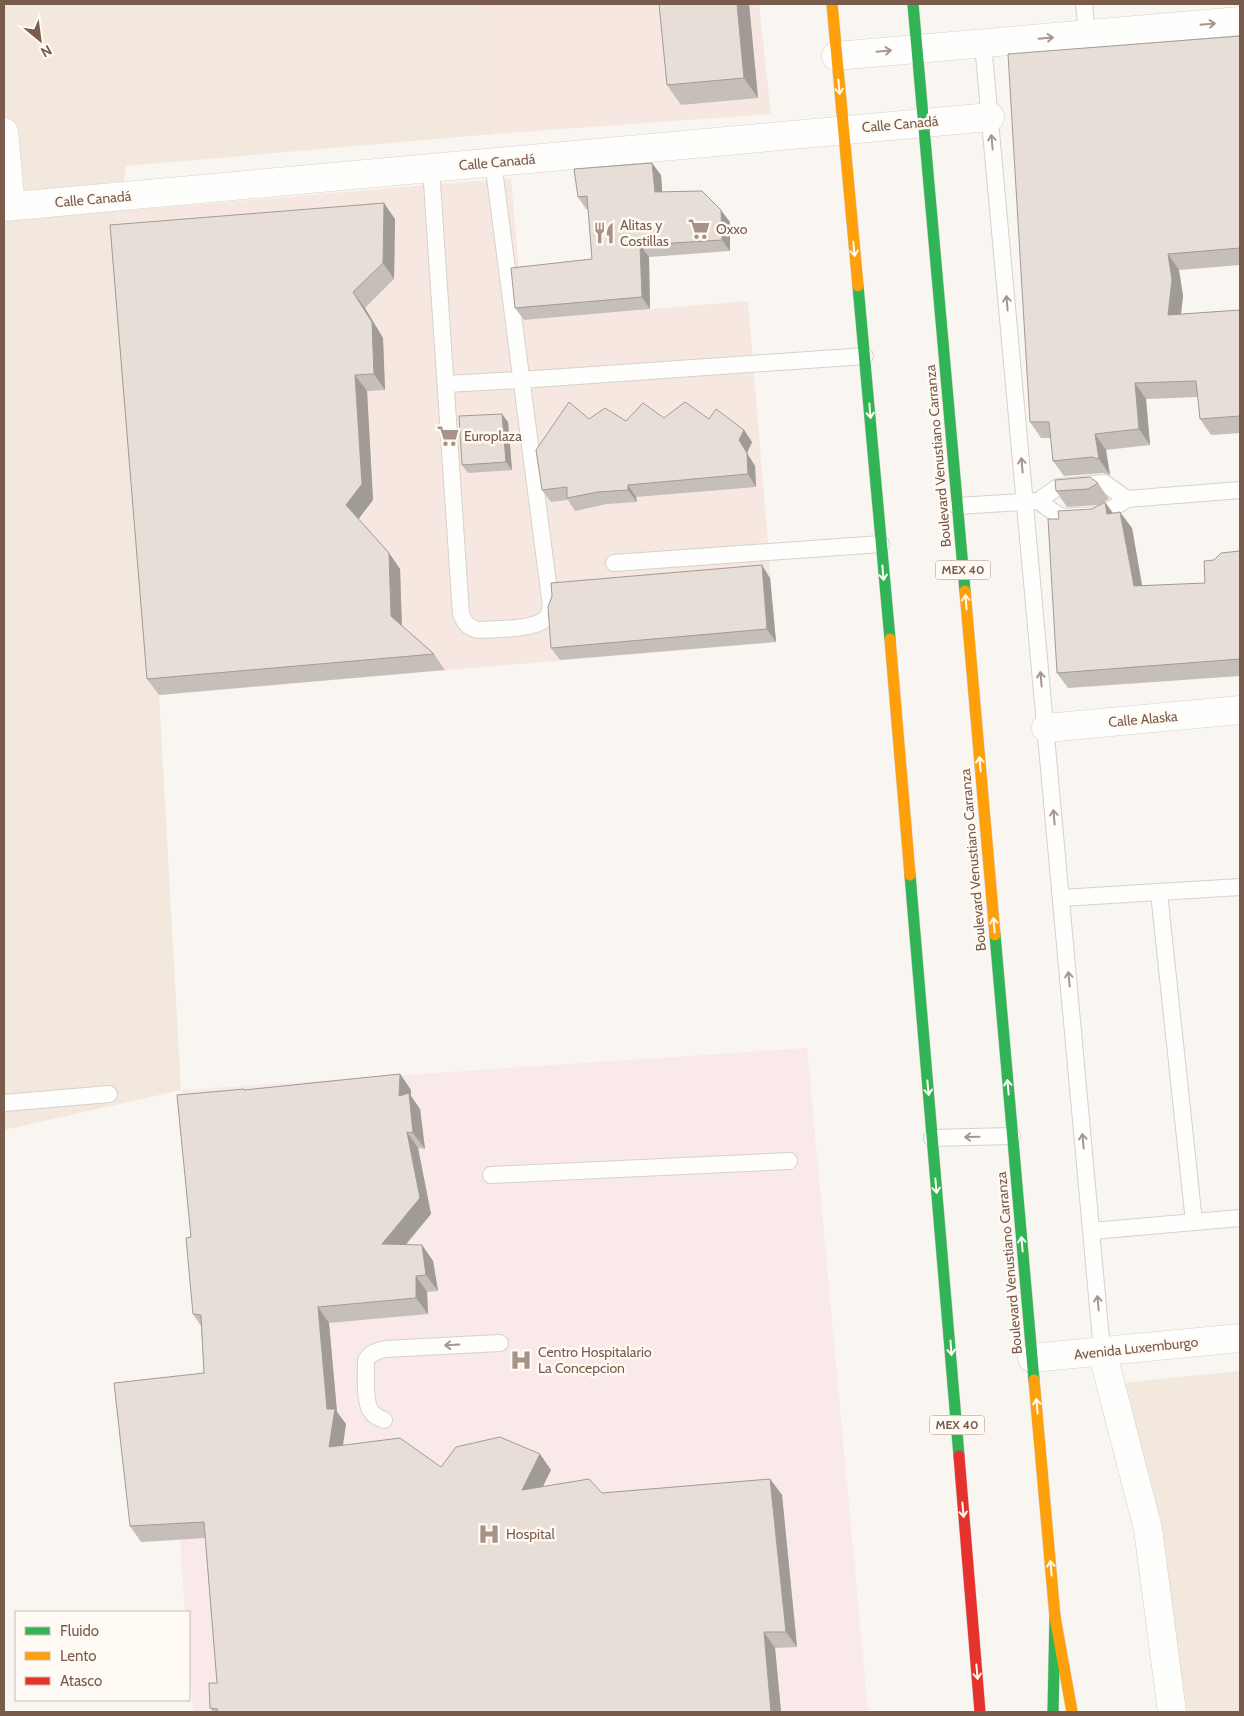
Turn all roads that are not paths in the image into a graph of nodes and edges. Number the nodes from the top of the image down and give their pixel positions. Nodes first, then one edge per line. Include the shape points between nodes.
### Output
1 (832, 4) edge
2 (913, 4) edge
3 (1084, 4) edge
4 (1240, 21) edge
5 (1087, 34) junction
6 (984, 44) junction
7 (917, 48) junction
8 (836, 56) junction
9 (990, 117) junction
10 (923, 122) junction
11 (843, 130) junction
12 (4, 132) edge
13 (493, 162) junction
14 (432, 168) junction
15 (7, 206) edge
16 (865, 356) junction
17 (521, 380) junction
18 (446, 384) junction
19 (1240, 490) edge
20 (1127, 499) junction
21 (1032, 502) junction
22 (957, 506) junction
23 (881, 544) junction
24 (614, 564) dead end
25 (1240, 710) edge
26 (1046, 728) junction
27 (1240, 887) edge
28 (1159, 893) junction
29 (1062, 898) junction
30 (109, 1094) dead end
31 (4, 1103) edge
32 (1012, 1136) junction
33 (932, 1138) junction
34 (790, 1161) dead end
35 (491, 1175) dead end
36 (1240, 1218) edge
37 (1194, 1222) junction
38 (1092, 1231) junction
39 (1240, 1338) edge
40 (500, 1343) dead end
41 (1102, 1351) junction
42 (1032, 1358) junction
43 (384, 1420) dead end
44 (1055, 1617) junction
45 (980, 1712) edge
46 (1053, 1712) edge
47 (1072, 1712) edge
48 (1172, 1712) edge

1 - 8 main road, MEX 40
2 - 7 main road, Boulevard Venustiano Carranza / MEX 40
3 - 5 lane
5 -> 4 street
6 -> 5 street
6 - 7 street
6 - 9 lane
8 -> 7 street
7 - 10 main road, Boulevard Venustiano Carranza / MEX 40
8 -> 11 main road, MEX 40
9 - 10 street, Calle Canadá
21 -> 9 lane
10 - 11 street, Calle Canadá
10 - 22 main road, Boulevard Venustiano Carranza / MEX 40
11 - 13 street, Calle Canadá
11 -> 16 main road, MEX 40
12 - 15 street
13 - 14 street, Calle Canadá
13 - 17 lane
14 - 15 street, Calle Canadá
14 - 18 lane
16 - 17 lane
16 -> 23 main road, MEX 40
17 - 18 lane
17 - 18 lane via 550,606 544,620 532,626 479,630 465,623 461,614
19 - 20 lane
20 - 21 lane via 1102,515 1061,516
20 - 21 lane via 1104,483 1058,488
21 - 22 lane
26 -> 21 lane
32 -> 22 main road, Boulevard Venustiano Carranza / MEX 40
23 - 24 lane
23 -> 33 main road, MEX 40
25 - 26 street, Calle Alaska
29 -> 26 lane
27 - 28 lane
28 - 29 lane
28 - 37 lane
38 -> 29 lane
30 - 31 lane
32 -> 33 lane
42 -> 32 main road, Boulevard Venustiano Carranza / MEX 40
33 -> 45 main road, MEX 40
34 - 35 lane
36 - 37 lane
37 - 38 lane
41 -> 38 lane
39 - 41 street, Avenida Luxemburgo
40 -> 43 lane via 385,1348 370,1355 366,1360 368,1403 371,1411
41 - 42 street, Avenida Luxemburgo
41 - 48 street via 1148,1529
44 -> 42 main road, Boulevard Venustiano Carranza / MEX 40
44 - 46 main road
44 - 47 main road, Boulevard Venustiano Carranza / MEX 40

